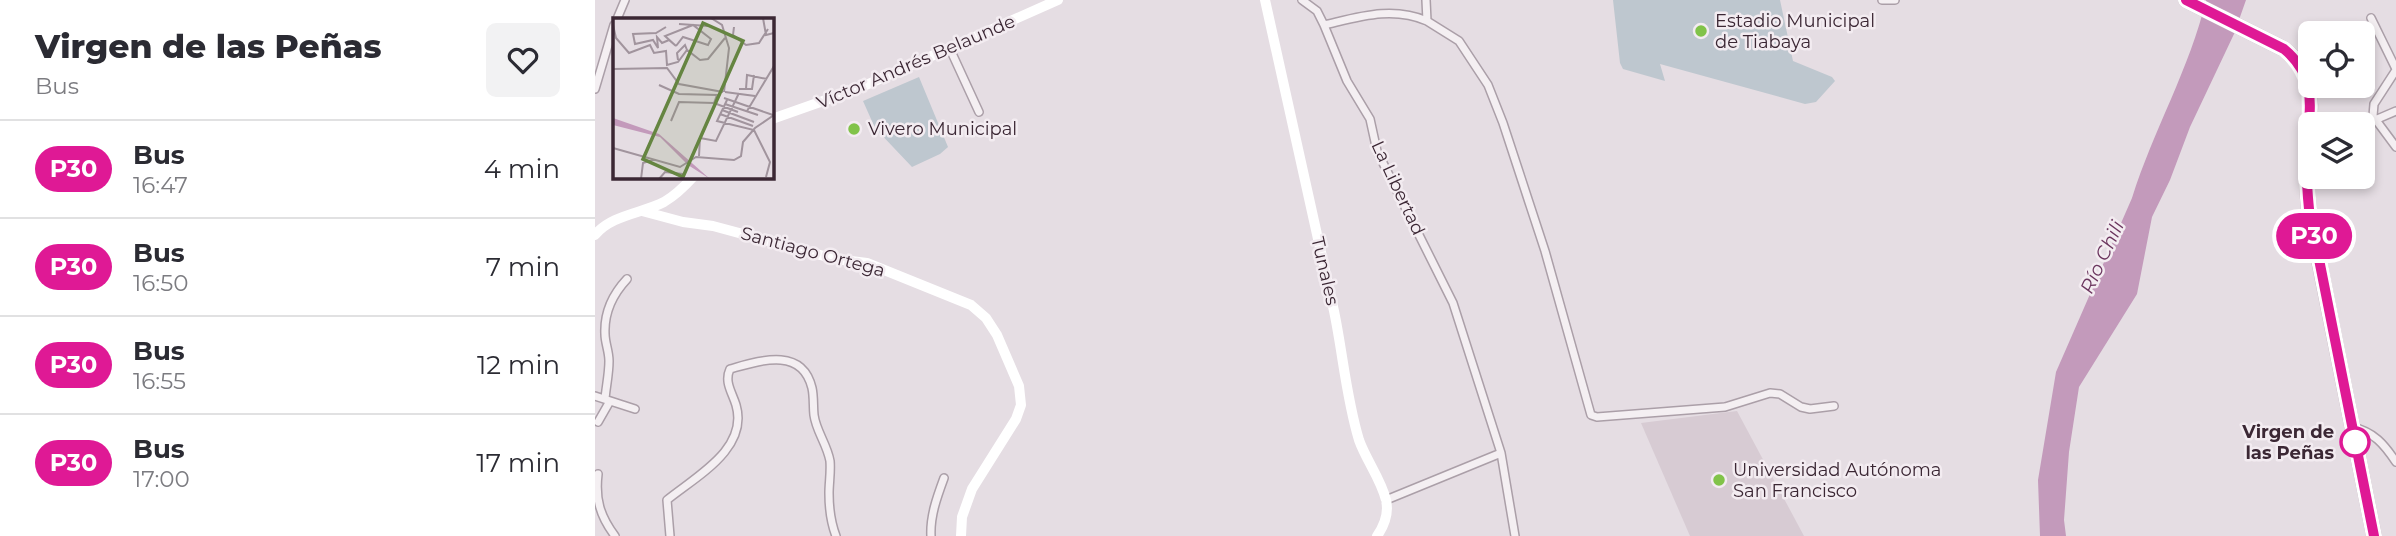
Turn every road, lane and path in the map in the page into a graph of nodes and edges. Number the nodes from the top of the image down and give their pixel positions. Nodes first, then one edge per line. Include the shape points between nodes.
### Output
1 (625, 0) edge
2 (1058, 0) edge
3 (1265, 0) edge
4 (1303, 0) edge
5 (1426, 0) edge
6 (1882, 0) edge
7 (1895, 0) edge
8 (2189, 1) edge
9 (617, 18) edge
10 (2371, 18) dead end
11 (1427, 21) junction
12 (1324, 25) junction
13 (613, 28) edge
14 (950, 49) junction
15 (2396, 70) edge
16 (595, 89) edge
17 (2396, 111) edge
18 (979, 112) dead end
19 (2373, 112) edge
20 (773, 120) edge
21 (2375, 120) joint
22 (2393, 138) edge
23 (2396, 147) edge
24 (692, 178) edge
25 (642, 211) junction
26 (595, 235) edge
27 (627, 279) dead end
28 (595, 396) edge
29 (608, 400) junction
30 (1833, 406) dead end
31 (635, 409) dead end
32 (598, 422) dead end
33 (2352, 427) junction
34 (1501, 453) junction
35 (2396, 462) edge
36 (598, 474) dead end
37 (944, 478) dead end
38 (1386, 500) junction
39 (615, 536) edge
40 (670, 536) edge
41 (836, 536) edge
42 (931, 536) edge
43 (961, 536) edge
44 (1377, 536) edge
45 (1515, 536) edge
46 (2374, 536) edge

1 - 9 street
2 - 14 street, Víctor Andrés Belaunde
3 - 38 street, Tunales via 1344,358 1347,393 1360,441
4 - 12 street, La Libertad
5 - 11 street
6 - 7 street
8 - 33 main road via 2268,40 2297,60 2307,76 2309,209
10 - 15 street
11 - 12 street via 1380,13
11 - 30 street via 1452,35 1488,85 1545,251 1591,415 1725,407 1770,393 1810,409
12 - 34 street, La Libertad via 1347,81 1370,120 1377,151 1453,303
13 - 16 street
14 - 18 street
14 - 20 street, Víctor Andrés Belaunde
15 - 19 street via 2374,103
17 - 21 street
21 - 22 street
22 - 23 street
24 - 25 street via 675,195
25 - 26 street via 607,224
25 - 43 street, Santiago Ortega via 867,263 971,305 986,318 1019,386 1021,405 972,489
27 - 29 street via 612,297 606,326
28 - 29 street
29 - 31 street
29 - 32 street
33 - 35 street via 2382,442
33 - 46 main road
34 - 38 street
34 - 45 street, La Libertad
36 - 39 street via 597,507
37 - 42 street
38 - 44 street via 1385,521
40 - 41 street via 667,500 722,456 732,441 737,407 728,385 730,369 784,359 799,366 813,390 814,415 828,450

